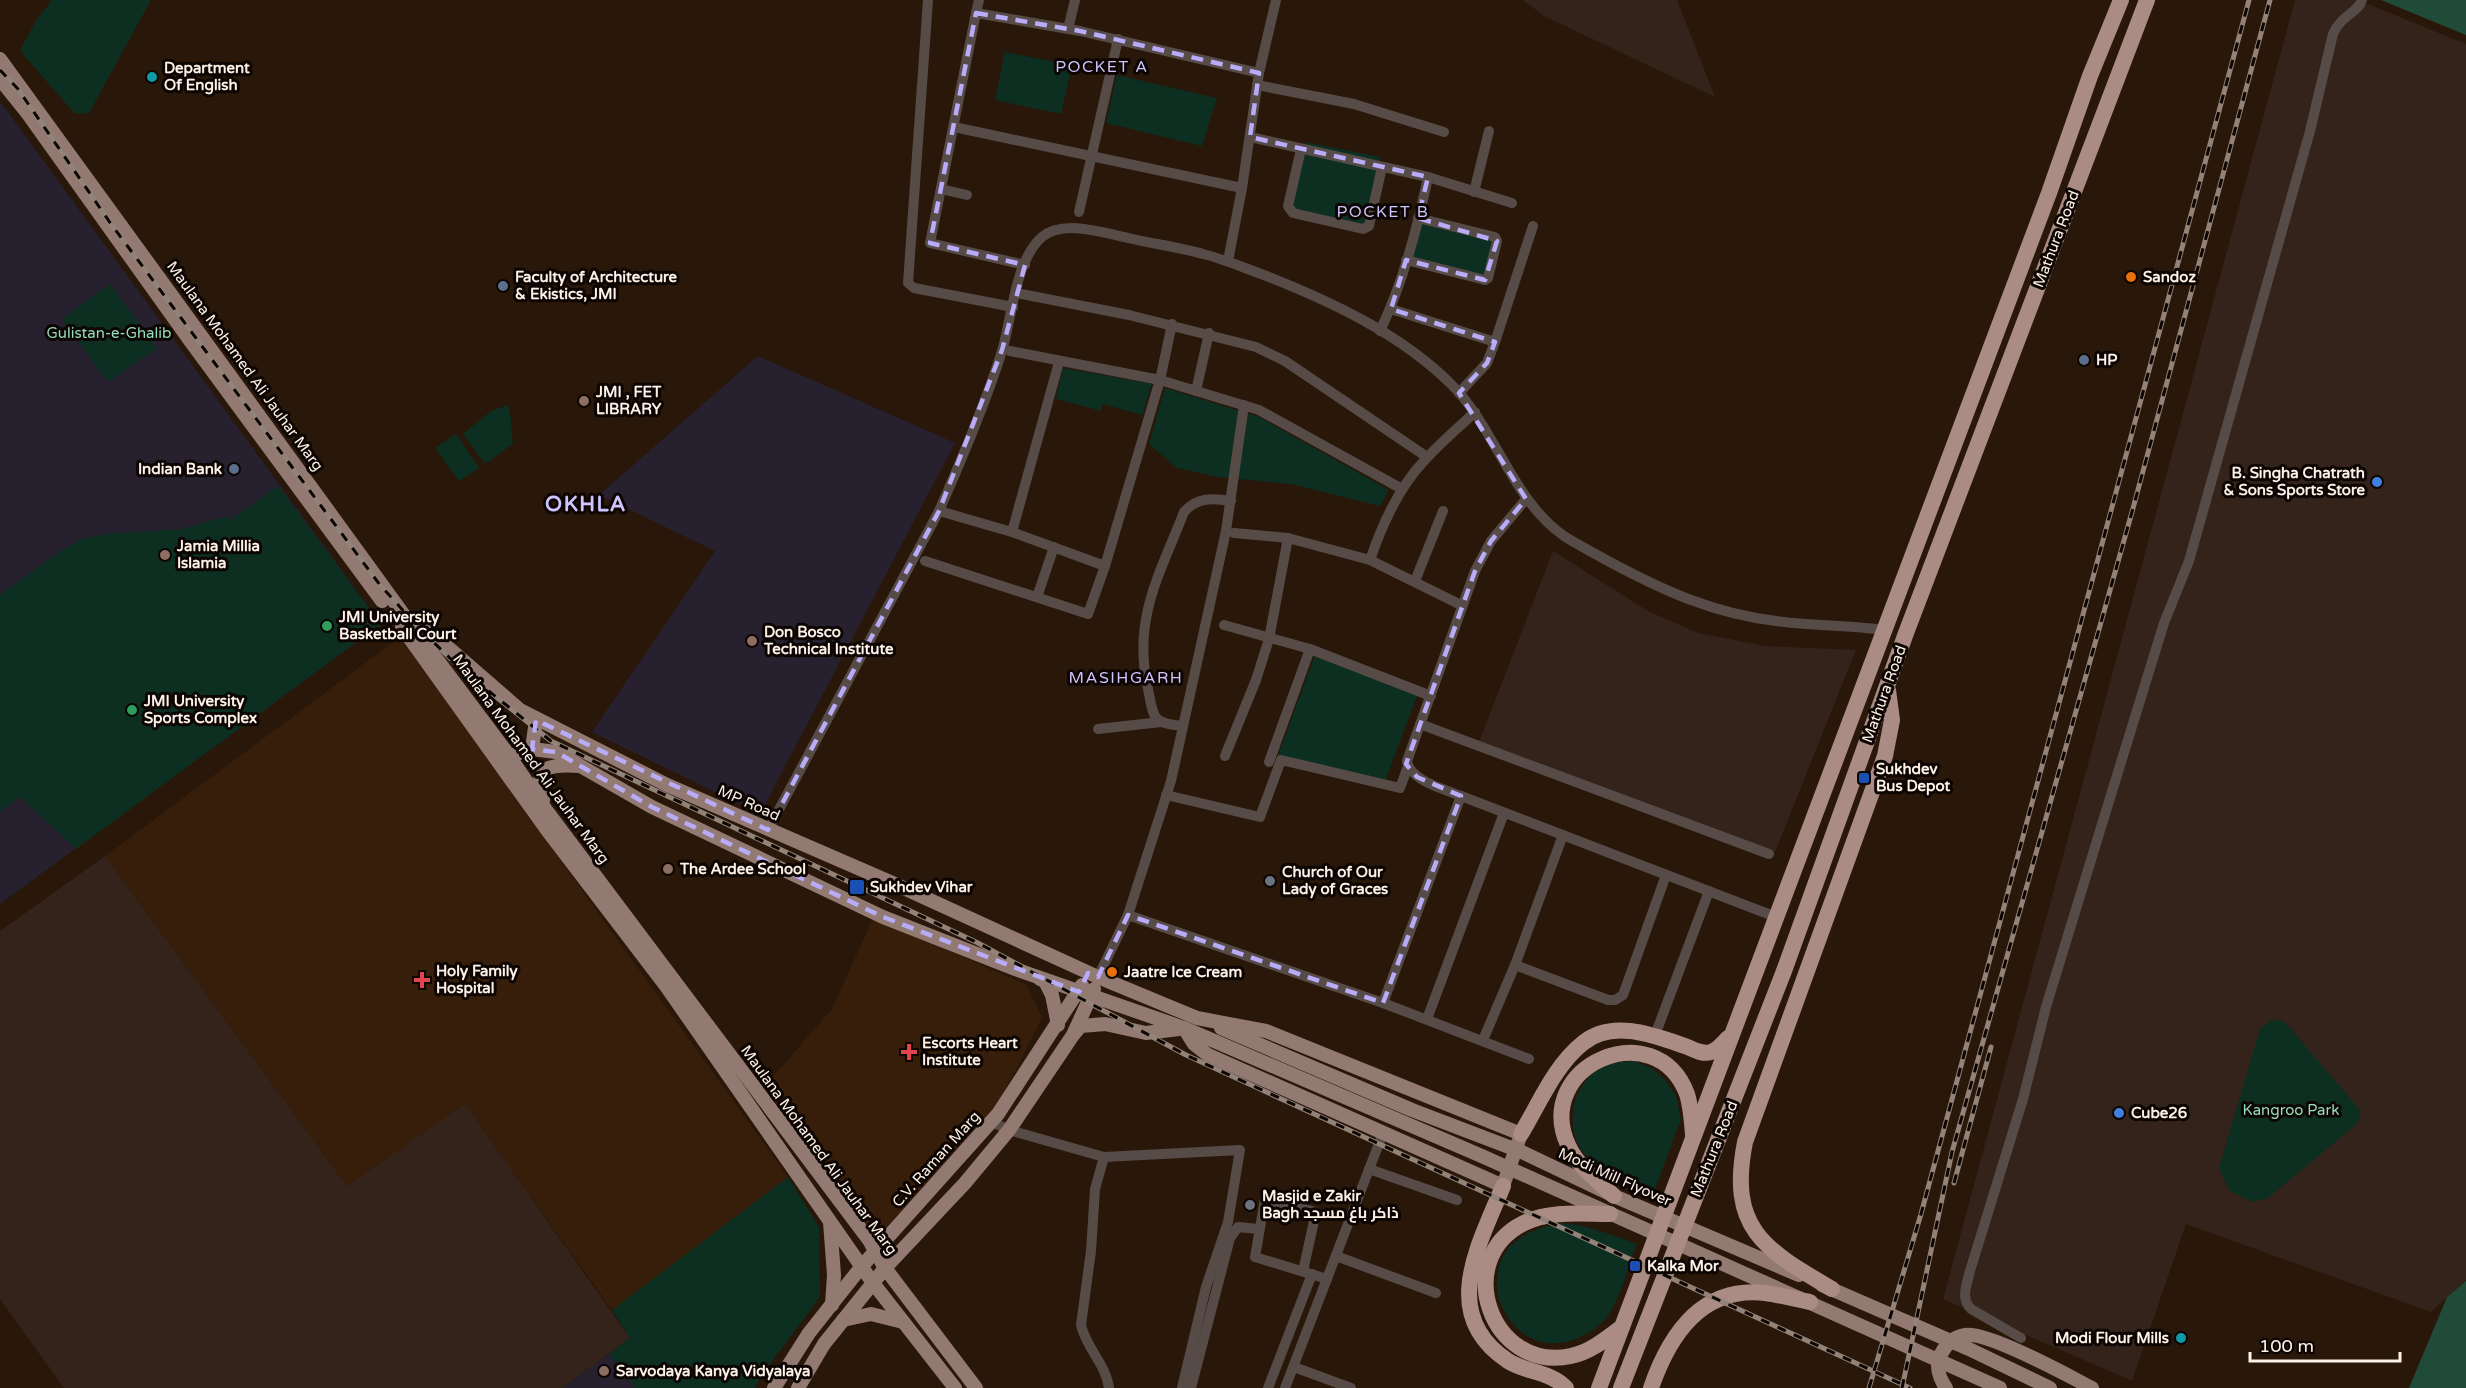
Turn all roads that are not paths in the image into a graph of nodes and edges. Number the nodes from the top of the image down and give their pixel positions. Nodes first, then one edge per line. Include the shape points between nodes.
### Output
1 (928, 0) edge
2 (979, 0) edge
3 (1074, 0) edge
4 (1276, 0) edge
5 (2121, 0) edge
6 (2147, 0) edge
7 (2362, 0) edge
8 (976, 13) junction
9 (1068, 29) junction
10 (1118, 39) junction
11 (0, 59) edge
12 (1259, 73) junction
13 (0, 79) edge
14 (1257, 85) junction
15 (954, 127) junction
16 (1489, 131) dead end
17 (1444, 132) dead end
18 (1250, 137) junction
19 (1302, 149) junction
20 (1091, 156) junction
21 (1382, 167) junction
22 (1428, 177) junction
23 (1242, 188) junction
24 (941, 189) junction
25 (1474, 192) junction
26 (967, 195) dead end
27 (1512, 203) dead end
28 (1079, 213) dead end
29 (1418, 218) junction
30 (1533, 226) dead end
31 (1406, 260) junction
32 (1228, 261) junction
33 (1025, 265) junction
34 (1016, 293) junction
35 (165, 295) junction
36 (1013, 307) junction
37 (1391, 309) junction
38 (1172, 324) junction
39 (1380, 331) junction
40 (1209, 333) junction
41 (1495, 342) junction
42 (1010, 351) dead end
43 (1059, 362) junction
44 (1161, 380) junction
45 (1196, 391) junction
46 (1459, 393) junction
47 (1244, 405) junction
48 (1475, 412) junction
49 (1427, 457) junction
50 (1402, 489) junction
51 (1526, 499) junction
52 (1231, 501) junction
53 (939, 511) junction
54 (1443, 511) dead end
55 (1012, 532) junction
56 (1234, 533) dead end
57 (1288, 538) junction
58 (1054, 547) junction
59 (1370, 560) junction
60 (926, 561) dead end
61 (1105, 566) junction
62 (1415, 581) junction
63 (1037, 597) junction
64 (1461, 605) junction
65 (405, 625) junction
66 (1224, 625) dead end
67 (1884, 630) junction
68 (1269, 639) junction
69 (1310, 649) junction
70 (1887, 684) junction
71 (1431, 696) junction
72 (536, 720) junction
73 (1161, 722) junction
74 (1420, 724) junction
75 (1183, 726) junction
76 (1098, 729) dead end
77 (532, 750) junction
78 (1225, 756) dead end
79 (505, 760) junction
80 (1269, 762) dead end
81 (584, 766) junction
82 (1408, 766) junction
83 (1166, 795) junction
84 (1461, 796) junction
85 (546, 810) junction
86 (1504, 813) junction
87 (768, 830) junction
88 (1563, 835) junction
89 (1769, 854) dead end
90 (1666, 875) junction
91 (1709, 891) junction
92 (1128, 915) junction
93 (1776, 917) junction
94 (1515, 965) junction
95 (1015, 969) junction
96 (1093, 975) junction
97 (1085, 994) junction
98 (1383, 1003) junction
99 (1197, 1018) junction
100 (1427, 1019) junction
101 (1058, 1025) junction
102 (1184, 1028) junction
103 (1733, 1032) junction
104 (1073, 1035) junction
105 (1654, 1038) junction
106 (1484, 1040) junction
107 (1529, 1059) dead end
108 (992, 1122) junction
109 (1009, 1130) junction
110 (1383, 1133) junction
111 (1521, 1134) junction
112 (1694, 1138) junction
113 (1104, 1157) junction
114 (1369, 1169) junction
115 (1503, 1186) junction
116 (1614, 1196) junction
117 (1457, 1200) dead end
118 (1610, 1214) junction
119 (829, 1217) junction
120 (1258, 1230) junction
121 (874, 1253) junction
122 (1336, 1256) junction
123 (862, 1266) junction
124 (885, 1268) junction
125 (1308, 1273) junction
126 (1327, 1279) junction
127 (873, 1283) junction
128 (1832, 1289) junction
129 (1436, 1293) dead end
130 (1810, 1302) junction
131 (832, 1305) junction
132 (843, 1320) junction
133 (903, 1322) junction
134 (1623, 1326) junction
135 (2021, 1338) dead end
136 (1294, 1367) junction
137 (774, 1388) edge
138 (798, 1388) edge
139 (955, 1388) edge
140 (976, 1388) edge
141 (1109, 1388) edge
142 (1182, 1388) edge
143 (1191, 1388) edge
144 (1268, 1388) edge
145 (1285, 1388) edge
146 (1351, 1388) edge
147 (1566, 1388) edge
148 (1599, 1388) edge
149 (1621, 1388) edge
150 (1651, 1388) edge
151 (1946, 1388) edge
152 (2000, 1388) edge
153 (2050, 1388) edge
154 (2092, 1388) edge

1 - 36 street via 908,283 914,288
2 - 8 street
3 - 9 street
4 - 12 street
5 - 67 highway, Mathura Road
6 - 70 highway, Mathura Road
7 - 135 street via 2359,8 2340,21 2333,34 2310,131 2189,561 2164,624 2107,808 1970,1271 1966,1305
8 - 9 street
8 - 15 street
9 - 10 street
10 - 12 street
10 - 20 street
11 - 35 main road, Maulana Mohamed Ali Jauhar Marg
12 - 14 street
13 - 35 main road, Maulana Mohamed Ali Jauhar Marg
14 - 17 street via 1354,104
14 - 18 street
15 - 20 street
15 - 24 street
16 - 25 street
18 - 19 street
18 - 23 street
19 - 21 street
19 - 21 street via 1288,206 1293,213 1364,230 1369,226
20 - 23 street
20 - 28 street
21 - 22 street
22 - 25 street
22 - 29 street
23 - 32 street
24 - 26 street
24 - 33 street via 931,244
25 - 27 street
29 - 31 street
29 - 31 street via 1495,237 1488,278
30 - 41 street
31 - 37 street
32 - 33 street via 1066,229 1039,239
32 - 39 street via 1305,291
33 - 34 street
34 - 36 street
34 - 38 street
35 - 65 main road, Maulana Mohamed Ali Jauhar Marg
36 - 53 street via 1002,350
37 - 39 street
37 - 41 street
38 - 40 street
38 - 44 street
39 - 46 street via 1429,364
40 - 45 street
40 - 49 street via 1256,347 1285,362
41 - 46 street via 1487,363
42 - 43 street
43 - 44 street
43 - 55 street
44 - 45 street
44 - 61 street
45 - 47 street
46 - 48 street
47 - 50 street
47 - 52 street
48 - 49 street
48 - 51 street
49 - 50 street
50 - 59 street via 1380,530
51 - 64 street via 1491,541
51 - 67 street via 1563,535 1681,598 1777,621
52 - 73 street via 1202,499 1190,504 1147,606 1143,669 1152,709
52 - 75 street
53 - 55 street
53 - 87 street
54 - 62 street
55 - 58 street
56 - 57 street
57 - 59 street
57 - 68 street
58 - 61 street
58 - 63 street
59 - 62 street
60 - 63 street
61 - 63 street via 1088,614
62 - 64 street
64 - 71 street
65 - 72 main road, MP Road via 428,630
65 - 79 main road, Maulana Mohamed Ali Jauhar Marg
66 - 68 street
67 - 93 highway, Mathura Road
68 - 69 street
68 - 78 street
69 - 71 street
69 - 80 street
70 - 128 highway via 1892,720 1885,756 1745,1142 1740,1171 1745,1211 1757,1236 1784,1260
70 - 149 highway, Mathura Road via 1784,972
71 - 74 street
72 - 77 main road
72 - 87 main road, MP Road
73 - 75 street
73 - 76 street
74 - 82 street
74 - 89 street
75 - 83 street
77 - 79 main road
77 - 81 main road via 556,752
79 - 85 main road, Maulana Mohamed Ali Jauhar Marg
79 - 119 main road, Maulana Mohamed Ali Jauhar Marg
81 - 85 main road via 548,767 540,775 538,783
81 - 95 main road via 652,807 883,917
82 - 83 street via 1400,788 1281,760 1260,817
82 - 84 street via 1417,777
83 - 92 street
84 - 86 street
84 - 98 street
85 - 121 main road, Maulana Mohamed Ali Jauhar Marg via 869,1240
86 - 88 street
86 - 100 street
87 - 96 main road, MP Road
88 - 90 street
88 - 94 street
90 - 91 street
90 - 94 street via 1619,998 1608,1000
91 - 93 street
91 - 105 street
92 - 96 street
92 - 98 street
93 - 103 highway, Mathura Road
94 - 106 street
95 - 97 main road
95 - 101 main road via 1045,981
96 - 97 main road, C.V. Raman Marg
96 - 99 main road, MP Road
97 - 101 main road, C.V. Raman Marg
97 - 102 main road
97 - 104 main road, C.V. Raman Marg
98 - 100 street
99 - 111 main road via 1266,1031
99 - 116 main road, Modi Mill Flyover via 1412,1110 1522,1152
100 - 106 street
101 - 108 main road, C.V. Raman Marg
102 - 104 main road via 1146,1033 1105,1024 1082,1026
102 - 110 main road via 1194,1044 1208,1055
102 - 118 main road
103 - 105 highway via 1719,1048 1704,1053
103 - 112 highway, Mathura Road
104 - 109 main road, C.V. Raman Marg
105 - 111 highway via 1622,1029 1602,1032 1584,1042 1565,1061
106 - 107 street
108 - 109 street
108 - 121 main road, C.V. Raman Marg
109 - 113 street
109 - 124 main road, C.V. Raman Marg
110 - 114 street
110 - 115 main road
111 - 115 main road
112 - 116 highway via 1686,1093 1670,1068 1638,1053 1603,1057 1583,1070 1564,1100 1564,1135 1575,1157
112 - 134 highway, Mathura Road
113 - 141 street via 1095,1189 1081,1325
113 - 142 street via 1240,1150 1228,1222 1206,1287
114 - 117 street
114 - 122 street
115 - 147 highway via 1470,1271 1472,1313 1480,1332 1501,1356 1519,1367 1551,1376
116 - 128 main road, Modi Mill Flyover
118 - 130 main road
118 - 134 highway via 1555,1215 1524,1223 1500,1243 1492,1256 1485,1287 1492,1317 1506,1336 1540,1356 1556,1358 1587,1351
119 - 123 main road, Maulana Mohamed Ali Jauhar Marg
119 - 131 main road via 834,1250
120 - 125 street via 1255,1257
120 - 125 street via 1265,1198 1316,1212
120 - 143 street via 1238,1227 1230,1238
121 - 123 main road, C.V. Raman Marg
121 - 124 main road, Maulana Mohamed Ali Jauhar Marg
122 - 126 street
122 - 129 street
123 - 127 main road, Maulana Mohamed Ali Jauhar Marg
123 - 131 main road, C.V. Raman Marg
124 - 127 main road, C.V. Raman Marg
124 - 140 main road, Maulana Mohamed Ali Jauhar Marg
125 - 126 street
125 - 144 street
126 - 136 street
127 - 132 main road, C.V. Raman Marg
127 - 133 main road, Maulana Mohamed Ali Jauhar Marg
128 - 153 main road, Modi Mill Flyover
130 - 150 highway via 1746,1293 1711,1304 1677,1333
130 - 152 main road
131 - 137 main road, C.V. Raman Marg
132 - 133 main road via 871,1314
132 - 138 main road, C.V. Raman Marg
133 - 139 main road, Maulana Mohamed Ali Jauhar Marg
134 - 148 highway, Mathura Road
136 - 145 street
136 - 146 street
151 - 154 main road via 1938,1369 1939,1357 1950,1342 1966,1335 1978,1335 2031,1357

